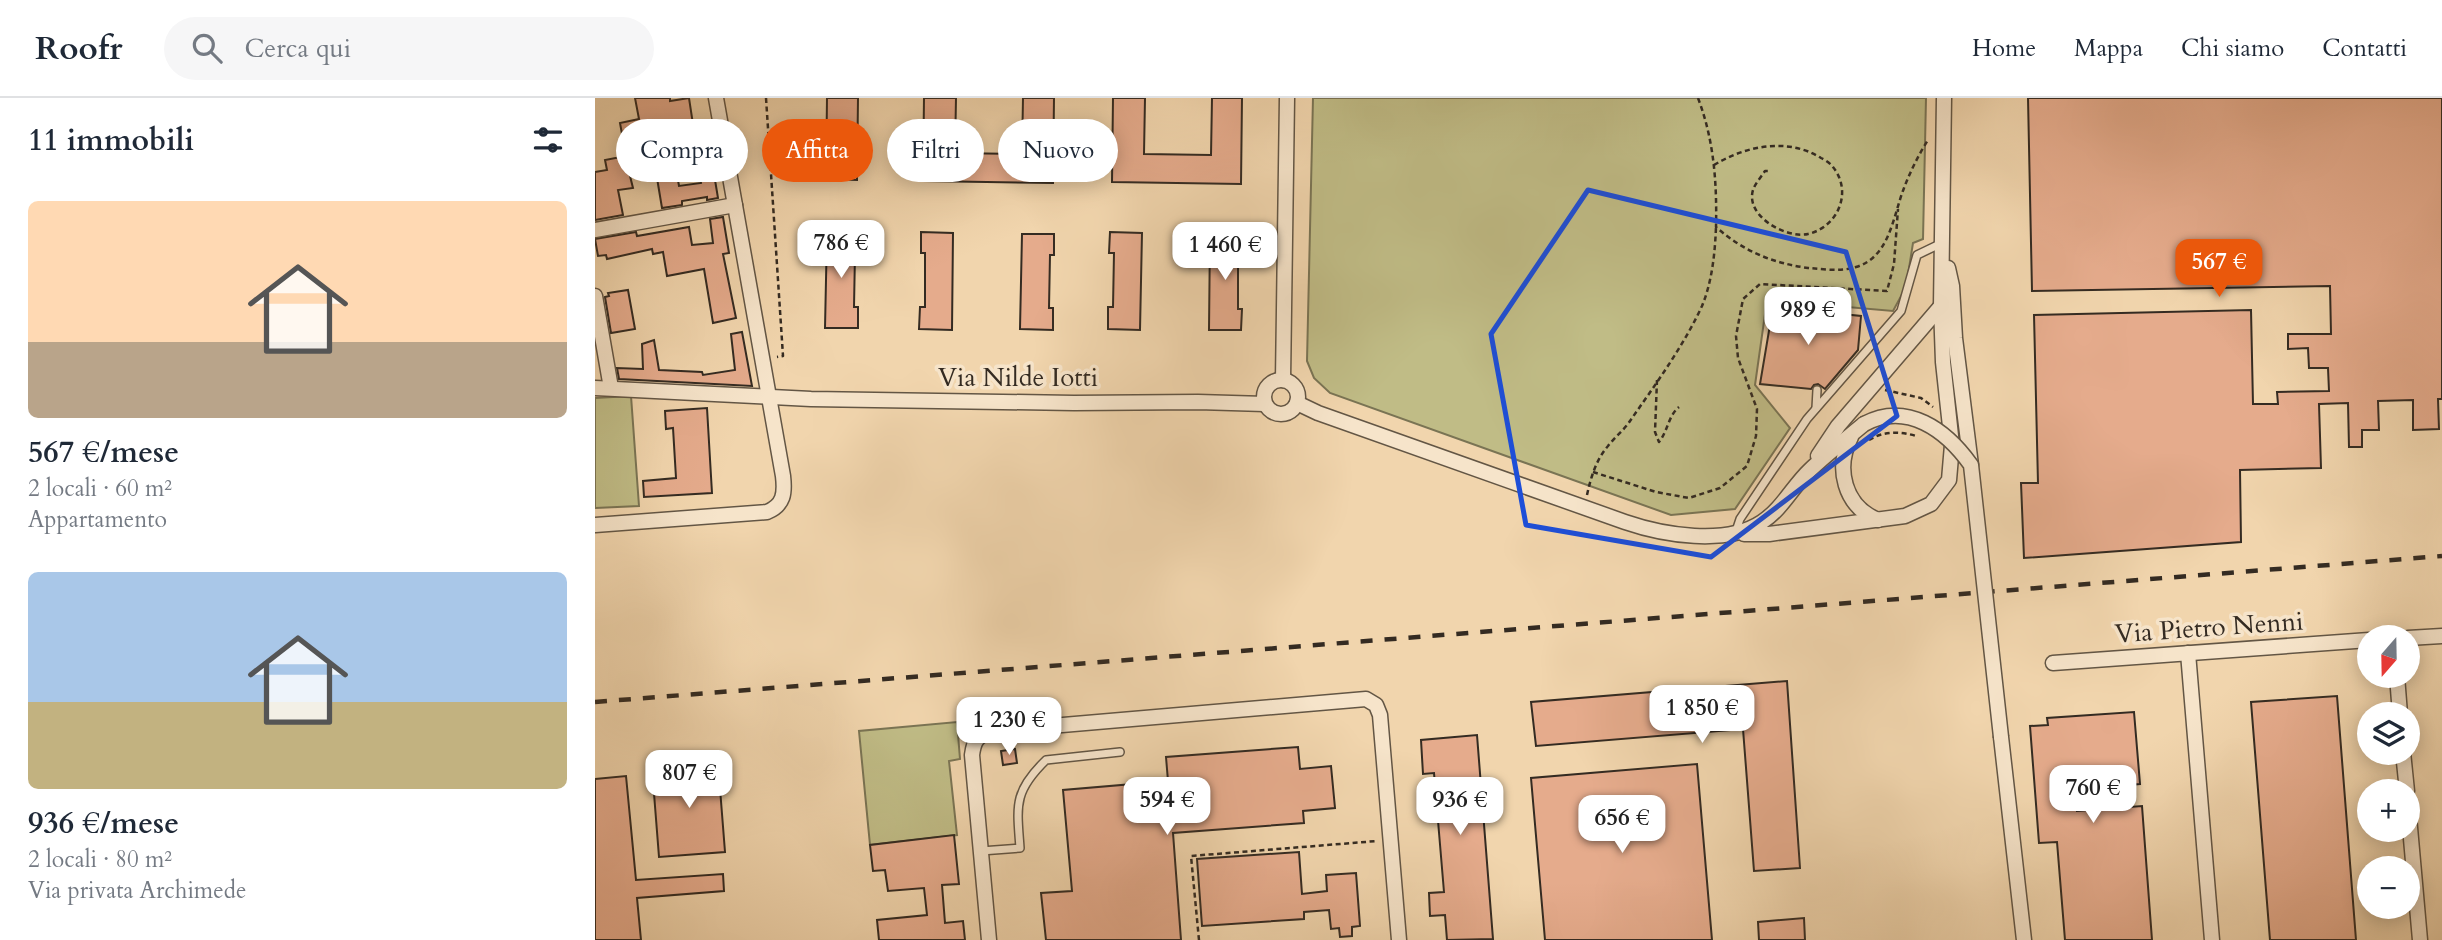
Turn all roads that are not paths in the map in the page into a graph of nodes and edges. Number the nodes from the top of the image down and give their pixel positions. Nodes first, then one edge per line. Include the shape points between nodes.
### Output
1 (716, 98) edge
2 (1287, 98) edge
3 (1944, 98) edge
4 (735, 205) junction
5 (595, 230) edge
6 (1943, 242) junction
7 (595, 296) edge
8 (1941, 306) junction
9 (1283, 380) junction
10 (595, 388) edge
11 (611, 388) junction
12 (1817, 390) dead end
13 (769, 397) junction
14 (1297, 403) junction
15 (1265, 404) junction
16 (1816, 409) junction
17 (1860, 433) junction
18 (1971, 465) junction
19 (1809, 471) junction
20 (1878, 520) junction
21 (595, 525) edge
22 (1735, 533) junction
23 (2442, 636) edge
24 (2420, 637) edge
25 (2357, 641) edge
26 (2188, 653) junction
27 (2053, 663) dead end
28 (1120, 752) dead end
29 (2411, 842) edge
30 (981, 851) junction
31 (989, 940) edge
32 (1399, 940) edge
33 (2024, 940) edge
34 (2212, 940) edge
35 (2420, 940) edge

1 - 4 street
2 - 9 street
3 - 6 street
4 - 5 street
4 - 13 street
6 - 8 street
6 - 16 lane via 1917,255 1901,311
6 - 18 street
7 - 11 street
8 - 19 street via 1838,426
8 - 20 street via 1951,475 1941,493 1923,509
9 - 14 street via 1296,388
9 - 15 street via 1265,390
10 - 11 street, Via Nilde Iotti
11 - 13 street, Via Nilde Iotti
12 - 16 lane
13 - 15 street, Via Nilde Iotti
13 - 21 street via 784,491 774,509
14 - 15 street via 1285,414 1273,413
14 - 22 street via 1647,530 1675,535
16 - 22 lane
17 - 18 street, bridge via 1871,420 1903,415 1926,422 1958,447
17 - 19 street
17 - 20 street via 1843,460 1845,484 1857,507
18 - 33 street, bridge
19 - 22 street via 1767,519
20 - 22 street via 1769,534
23 - 24 street
25 - 26 street, Via Pietro Nenni
26 - 27 street, Via Pietro Nenni
26 - 34 street
28 - 30 lane via 1046,760 1026,782 1017,805 1020,848
29 - 35 street
30 - 31 street
30 - 32 street via 972,755 980,735 1366,699 1376,705 1380,715

